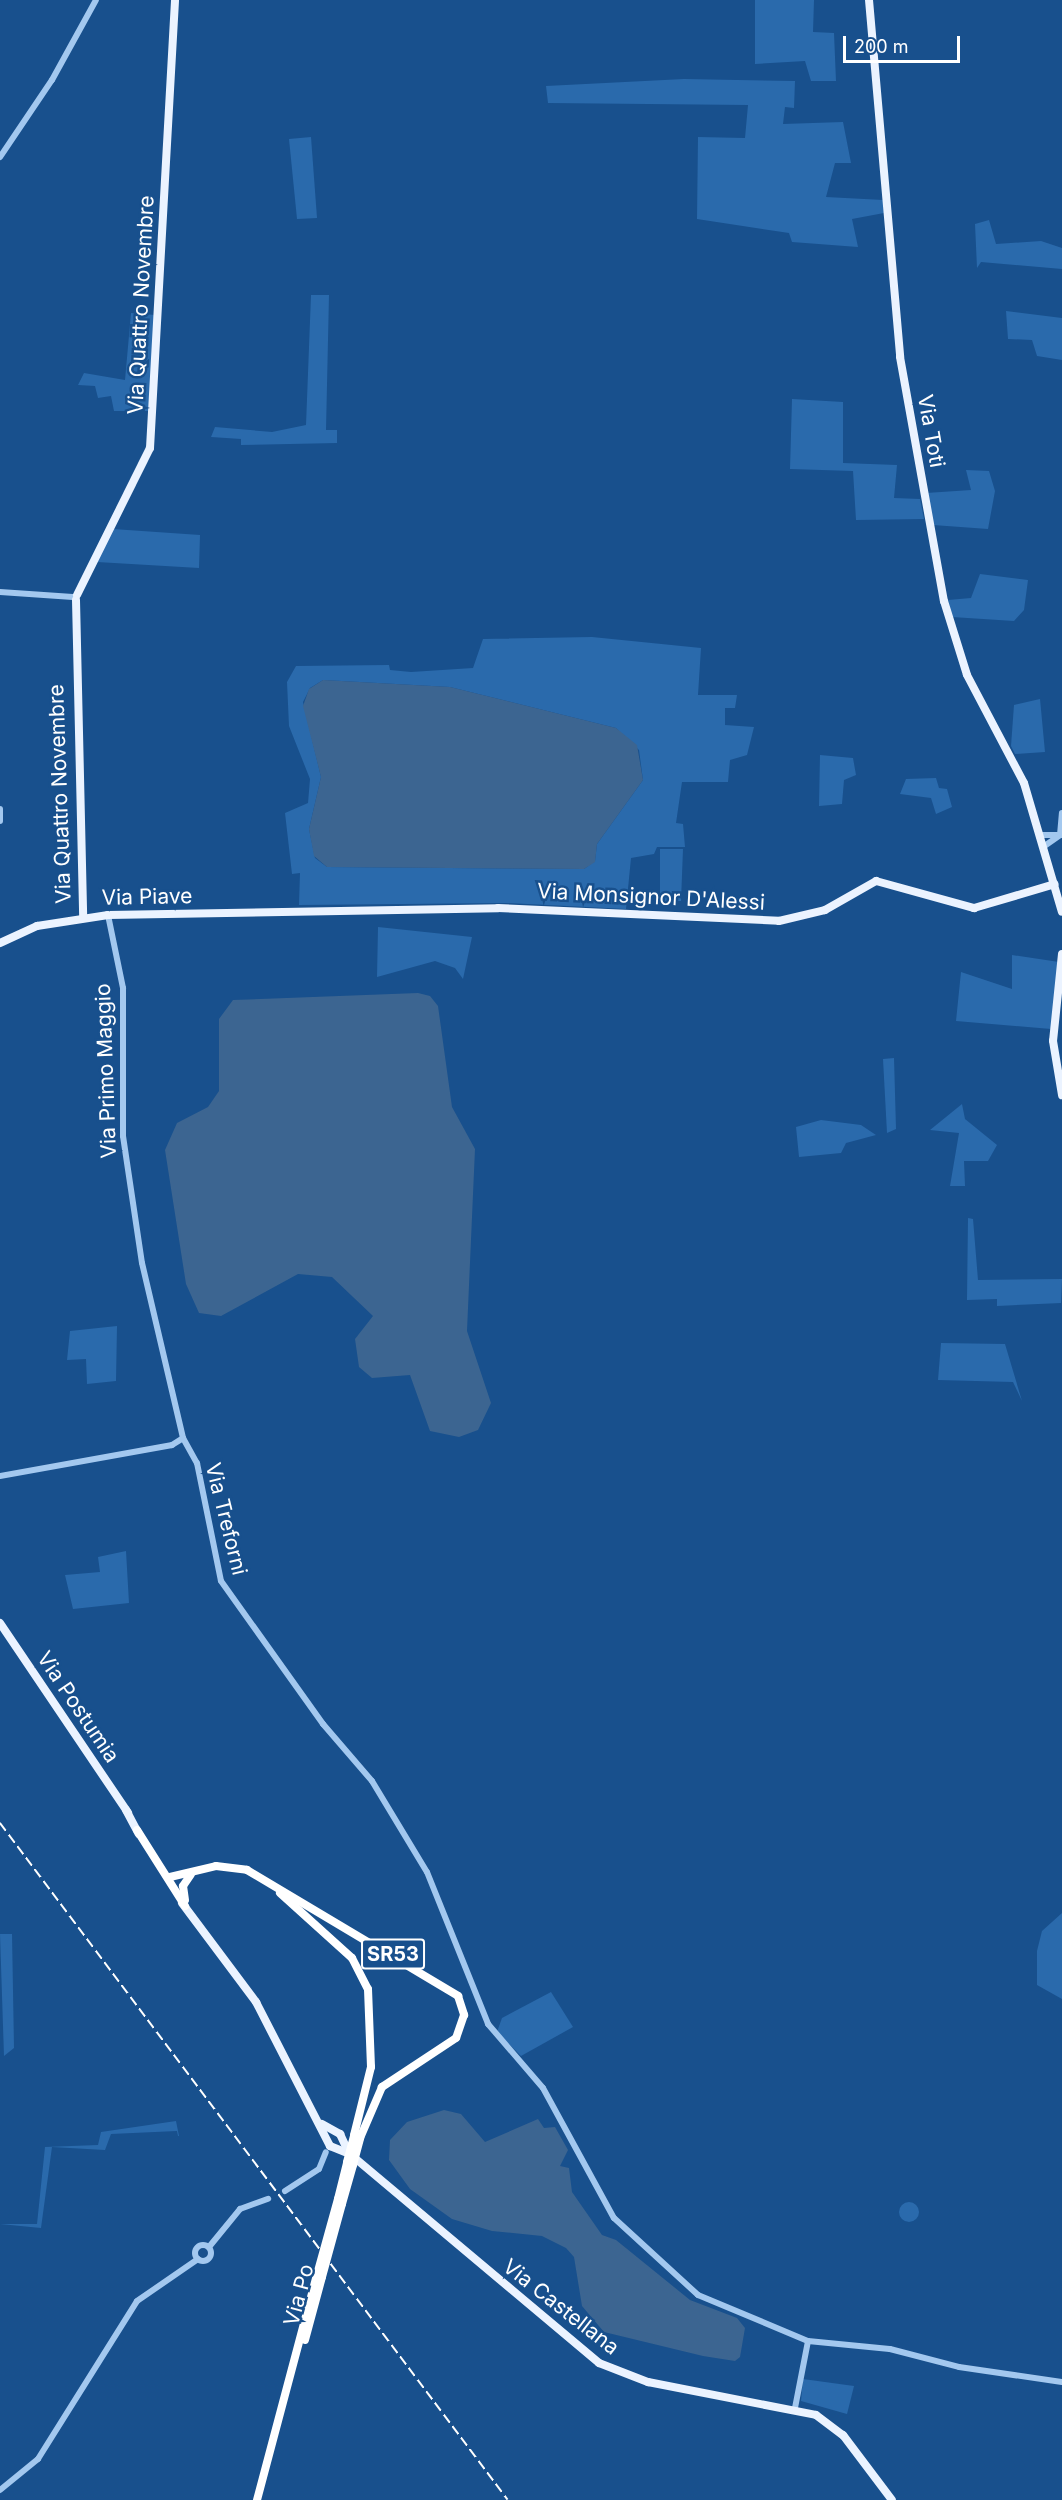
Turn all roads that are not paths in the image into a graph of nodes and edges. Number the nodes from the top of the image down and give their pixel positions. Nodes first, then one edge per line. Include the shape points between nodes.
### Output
1 (96, 0) edge
2 (175, 0) edge
3 (869, 0) edge
4 (0, 157) edge
5 (0, 592) edge
6 (75, 597) junction
7 (0, 809) edge
8 (1062, 813) edge
9 (0, 821) edge
10 (1039, 835) junction
11 (1060, 835) junction
12 (1043, 847) junction
13 (1055, 884) junction
14 (1062, 912) edge
15 (227, 914) joint
16 (108, 915) junction
17 (83, 916) junction
18 (0, 943) edge
19 (1062, 954) edge
20 (1062, 1095) edge
21 (148, 1298) joint
22 (183, 1438) junction
23 (0, 1476) edge
24 (0, 1623) edge
25 (126, 1810) junction
26 (137, 1830) junction
27 (155, 1853) junction
28 (189, 1872) junction
29 (170, 1877) junction
30 (185, 1904) junction
31 (318, 2120) junction
32 (336, 2132) junction
33 (357, 2136) junction
34 (342, 2138) junction
35 (330, 2145) junction
36 (350, 2160) junction
37 (285, 2191) dead end
38 (268, 2199) dead end
39 (209, 2247) junction
40 (198, 2259) junction
41 (320, 2274) junction
42 (808, 2341) junction
43 (1062, 2382) edge
44 (795, 2408) junction
45 (0, 2490) edge
46 (257, 2500) edge
47 (263, 2500) edge
48 (892, 2500) edge

1 - 4 street via 52,80
2 - 6 main road, Via Quattro Novembre via 150,448
3 - 10 main road, Via Toti via 902,370 955,641 1024,783
5 - 6 street
6 - 17 main road, Via Quattro Novembre
7 - 9 street
8 - 11 street
10 - 11 street
10 - 12 main road, Via Toti
11 - 12 street
12 - 13 main road, Via Toti
13 - 14 main road, Via Toti
13 - 15 main road, Via Monsignor D'Alessi via 974,908 876,881 825,910 779,921 498,908
15 - 16 main road, Via Piave
16 - 17 main road, Via Piave
16 - 21 street, Via Primo Maggio via 123,988 120,1096 126,1171
17 - 18 main road, Via Piave via 28,929
19 - 20 main road via 1053,1041
21 - 22 street, Via Treforni
22 - 23 street via 172,1445
22 - 42 street, Via Treforni via 196,1463 221,1581 324,1724 372,1781 427,1872 488,2024 543,2088 614,2218 698,2295
24 - 25 main road, Via Postumia
25 - 26 main road, Via Postumia
25 - 27 main road, Via Postumia
26 - 29 highway
26 - 30 main road, Via Postumia
27 - 28 highway, SR53 via 167,1865
27 - 29 main road, Via Postumia
28 - 29 highway, SR53
28 - 30 highway via 183,1886
28 - 33 highway, Via Po / SR53 via 228,1868 257,1877 359,1966 368,1989 372,2059
28 - 33 highway, Via Po / SR53 via 226,1866 256,1874 458,1996 464,2015 456,2038 391,2078 373,2100
29 - 30 highway
30 - 31 main road, Via Postumia via 256,2002
31 - 32 main road
31 - 35 main road, Via Postumia
32 - 34 main road
32 - 35 main road
33 - 36 highway, Via Po / SR53, bridge
34 - 35 main road
34 - 36 main road
35 - 36 main road
35 - 37 street via 319,2169
36 - 41 highway, Via Po / SR53, bridge
36 - 44 main road, Via Castellana via 606,2367 654,2383
38 - 39 street via 240,2210
39 - 40 street via 197,2248
39 - 40 street via 210,2259
40 - 45 street via 137,2301 38,2459
41 - 46 highway, Via Po / SR53
41 - 47 highway, Via Po / SR53
42 - 43 street, Via Treforni via 890,2349 960,2367
42 - 44 street
44 - 48 main road, Via Castellana via 843,2434

